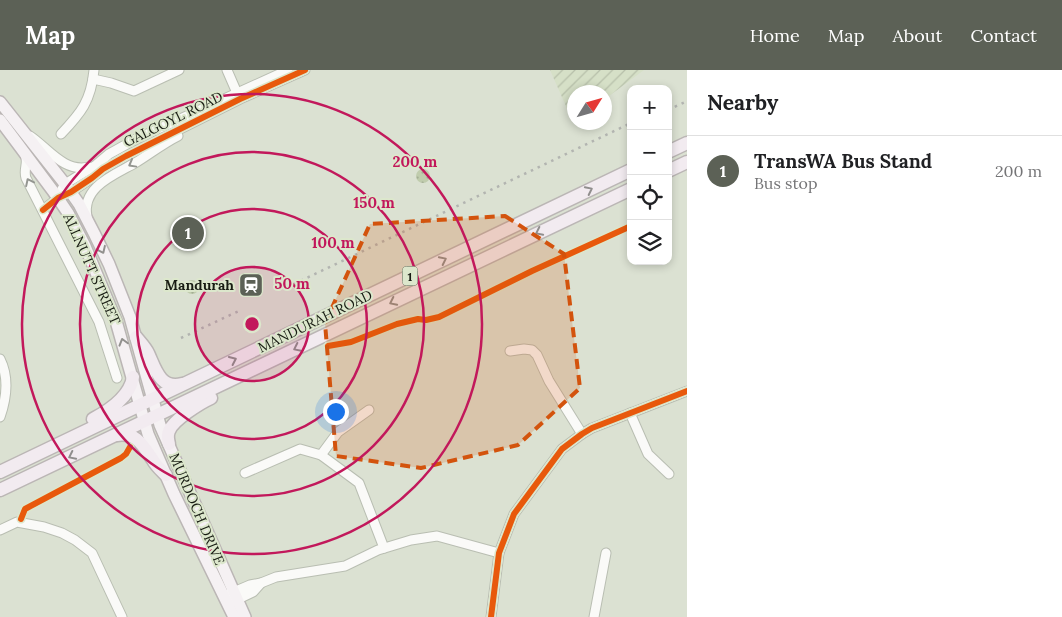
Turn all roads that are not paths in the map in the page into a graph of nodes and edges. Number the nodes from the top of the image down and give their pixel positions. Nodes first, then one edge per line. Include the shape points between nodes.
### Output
1 (179, 70) edge
2 (227, 70) edge
3 (288, 70) edge
4 (305, 70) edge
5 (94, 75) edge
6 (237, 93) junction
7 (0, 102) edge
8 (218, 111) junction
9 (0, 120) edge
10 (22, 130) junction
11 (61, 134) dead end
12 (687, 143) edge
13 (672, 150) edge
14 (24, 153) junction
15 (687, 162) edge
16 (94, 166) junction
17 (672, 169) edge
18 (627, 172) edge
19 (68, 188) junction
20 (627, 191) edge
21 (58, 198) junction
22 (43, 210) junction
23 (88, 222) junction
24 (136, 337) junction
25 (510, 351) dead end
26 (0, 358) edge
27 (245, 373) junction
28 (133, 377) junction
29 (117, 378) dead end
30 (189, 381) junction
31 (687, 391) edge
32 (152, 399) junction
33 (140, 405) junction
34 (369, 410) dead end
35 (630, 413) junction
36 (158, 415) junction
37 (0, 417) edge
38 (144, 422) junction
39 (582, 434) junction
40 (116, 435) junction
41 (169, 444) junction
42 (45, 451) junction
43 (321, 455) junction
44 (0, 472) edge
45 (245, 473) dead end
46 (669, 474) dead end
47 (166, 475) junction
48 (0, 490) edge
49 (0, 530) edge
50 (384, 548) junction
51 (499, 553) junction
52 (606, 553) dead end
53 (230, 598) junction
54 (122, 617) edge
55 (234, 617) edge
56 (245, 617) edge
57 (491, 617) edge
58 (594, 617) edge

1 - 5 street via 134,91
2 - 6 street
3 - 6 street, GALGOYL ROAD
4 - 8 street, GALGOYL ROAD
5 - 11 street via 84,106
6 - 16 street, GALGOYL ROAD via 136,139
7 - 10 main road, ALLNUTT STREET
8 - 19 street, GALGOYL ROAD
8 -> 23 street via 102,182 86,204
9 - 14 main road, ALLNUTT STREET
10 - 16 street via 70,166 81,169
10 - 19 main road, ALLNUTT STREET
12 - 13 highway
14 - 21 main road, ALLNUTT STREET
22 -> 14 street via 25,174 27,160
15 - 17 highway
16 - 19 street, GALGOYL ROAD
30 -> 18 highway, MANDURAH ROAD / 1
19 - 21 street, GALGOYL ROAD
19 - 23 main road, ALLNUTT STREET
20 -> 27 highway, MANDURAH ROAD / 1
21 - 22 street, GALGOYL ROAD
28 -> 21 main road, ALLNUTT STREET via 112,308 78,232
22 - 29 street via 99,322
23 -> 24 main road, ALLNUTT STREET via 109,264
24 - 30 highway via 162,380 174,385
24 - 32 main road, ALLNUTT STREET
25 - 39 street via 532,350 537,355
26 - 37 street via 6,375 6,395
27 - 36 highway, MANDURAH ROAD / 1
27 - 41 highway via 174,424 169,432
28 - 33 main road, ALLNUTT STREET
28 - 42 highway via 128,392 117,403
30 - 32 highway, MANDURAH ROAD / 1
31 - 35 street
32 - 33 highway, MANDURAH ROAD / 1
32 - 36 main road, MURDOCH DRIVE
33 - 38 main road, MURDOCH DRIVE
33 - 42 highway, MANDURAH ROAD / 1
34 - 43 street via 338,432
35 - 39 street
35 - 46 street via 648,454
36 - 38 highway, MANDURAH ROAD / 1
36 - 41 main road, MURDOCH DRIVE
38 - 40 highway, MANDURAH ROAD / 1
38 - 47 main road, MURDOCH DRIVE
39 - 51 street via 562,449 514,514
40 - 47 highway via 136,438
40 -> 48 highway, MANDURAH ROAD / 1
41 - 53 main road, MURDOCH DRIVE
42 - 44 highway, MANDURAH ROAD / 1
43 - 45 street via 300,449
43 - 50 street via 359,483
47 - 53 main road, MURDOCH DRIVE
49 - 54 street via 17,522 44,527 75,540 92,554
50 - 51 street via 437,536
50 - 53 street via 345,566 286,575 250,585
51 - 57 street
52 - 58 street
53 - 55 main road, MURDOCH DRIVE
53 - 56 main road, MURDOCH DRIVE

